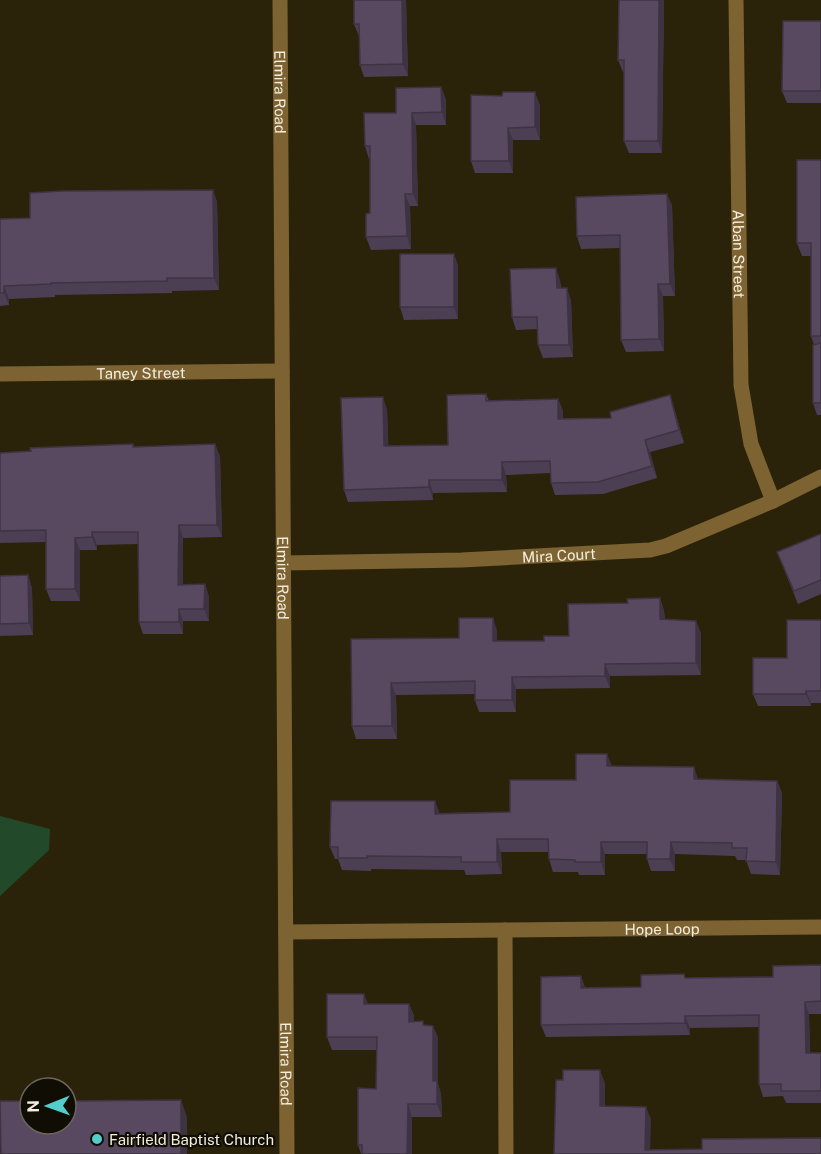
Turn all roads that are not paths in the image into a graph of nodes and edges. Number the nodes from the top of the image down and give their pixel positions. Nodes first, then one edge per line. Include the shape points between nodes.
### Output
1 (280, 0) edge
2 (736, 0) edge
3 (282, 371) junction
4 (0, 375) edge
5 (821, 477) edge
6 (773, 501) junction
7 (283, 563) junction
8 (821, 927) edge
9 (505, 930) junction
10 (286, 932) junction
11 (287, 1154) edge
12 (506, 1154) edge

1 - 3 street, Elmira Road
2 - 6 street, Alban Street via 741,385 751,444
3 - 4 street, Taney Street
3 - 7 street, Elmira Road
5 - 6 street, Mira Court
6 - 7 street, Mira Court via 666,546 635,552
7 - 10 street, Elmira Road
8 - 9 street, Hope Loop
9 - 10 street, Hope Loop
9 - 12 street
10 - 11 street, Elmira Road

